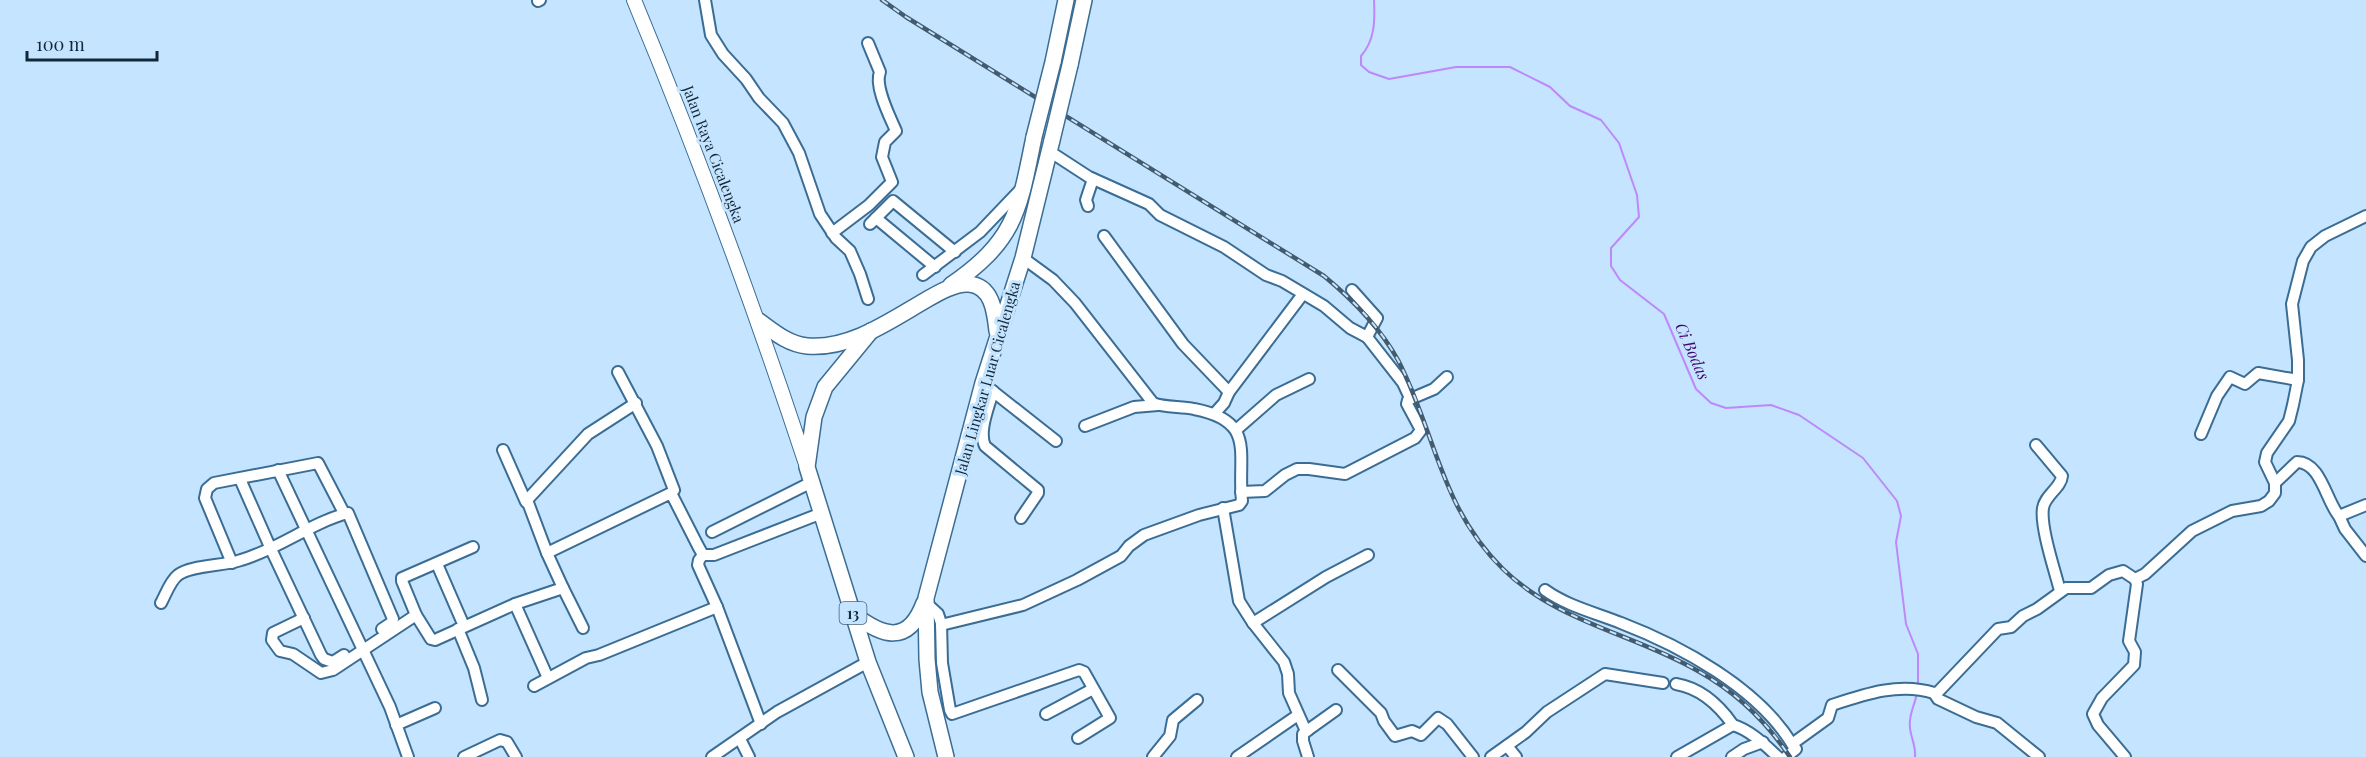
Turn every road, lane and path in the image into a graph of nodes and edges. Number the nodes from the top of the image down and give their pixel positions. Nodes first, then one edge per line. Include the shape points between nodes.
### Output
1 (634, 0) edge
2 (705, 0) edge
3 (1066, 0) edge
4 (1084, 0) edge
5 (868, 43) dead end
6 (1050, 145) junction
7 (1093, 179) junction
8 (1024, 187) junction
9 (1089, 207) dead end
10 (2366, 216) edge
11 (832, 233) junction
12 (1104, 236) dead end
13 (955, 252) junction
14 (1023, 258) junction
15 (935, 267) junction
16 (924, 275) dead end
17 (943, 290) junction
18 (1352, 290) dead end
19 (1303, 294) junction
20 (867, 299) dead end
21 (759, 321) junction
22 (871, 331) junction
23 (1367, 337) junction
24 (997, 338) junction
25 (618, 372) dead end
26 (1448, 377) dead end
27 (1309, 379) dead end
28 (2298, 380) junction
29 (988, 387) junction
30 (1229, 392) junction
31 (1410, 398) junction
32 (636, 403) junction
33 (1159, 405) junction
34 (1215, 413) junction
35 (1085, 426) dead end
36 (1236, 430) junction
37 (2201, 434) dead end
38 (1056, 441) dead end
39 (2036, 445) dead end
40 (503, 450) dead end
41 (278, 471) junction
42 (810, 474) junction
43 (240, 478) junction
44 (2275, 483) junction
45 (1241, 492) junction
46 (671, 493) junction
47 (526, 502) junction
48 (2366, 505) edge
49 (1223, 508) junction
50 (344, 513) junction
51 (822, 513) junction
52 (2339, 516) junction
53 (1021, 518) dead end
54 (304, 529) junction
55 (712, 532) dead end
56 (270, 547) junction
57 (473, 547) dead end
58 (547, 553) junction
59 (703, 555) junction
60 (1368, 555) dead end
61 (2366, 556) edge
62 (232, 563) junction
63 (438, 564) junction
64 (2135, 579) junction
65 (563, 588) junction
66 (1545, 590) dead end
67 (2060, 591) junction
68 (926, 601) junction
69 (161, 603) dead end
70 (515, 604) junction
71 (717, 607) junction
72 (853, 614) junction
73 (416, 615) junction
74 (304, 618) junction
75 (1253, 623) junction
76 (941, 625) junction
77 (461, 628) junction
78 (583, 628) dead end
79 (360, 647) junction
80 (868, 662) junction
81 (1338, 670) dead end
82 (548, 678) junction
83 (1663, 682) dead end
84 (1676, 684) dead end
85 (534, 686) dead end
86 (1093, 689) junction
87 (1924, 691) junction
88 (482, 700) dead end
89 (1197, 700) dead end
90 (435, 708) dead end
91 (1336, 710) dead end
92 (1046, 714) dead end
93 (1298, 715) junction
94 (761, 724) junction
95 (396, 725) junction
96 (1733, 725) junction
97 (1308, 730) junction
98 (1078, 738) dead end
99 (740, 739) junction
100 (1763, 742) junction
101 (1792, 744) junction
102 (1507, 746) junction
103 (408, 757) edge
104 (464, 757) edge
105 (516, 757) edge
106 (712, 757) edge
107 (749, 757) edge
108 (906, 757) edge
109 (946, 757) edge
110 (1153, 757) edge
111 (1237, 757) edge
112 (1308, 757) edge
113 (1473, 757) edge
114 (1491, 757) edge
115 (1516, 757) edge
116 (1677, 757) edge
117 (1732, 757) edge
118 (1778, 757) edge
119 (1786, 757) edge
120 (2039, 757) edge
121 (2125, 757) edge

1 - 21 main road, Jalan Raya Cicalengka
2 - 11 street via 711,35 783,123 799,153 820,214
3 - 8 highway, 13, bridge
4 - 6 highway, Jalan Lingkar Luar Cicalengka, bridge
5 - 11 street via 896,131 885,142 882,157 892,182
6 - 7 street
6 - 14 highway, Jalan Lingkar Luar Cicalengka
7 - 9 street via 1086,200
7 - 19 street via 1149,204 1160,215
8 - 13 street
8 - 17 highway, 13 via 1013,222 999,244 974,269
10 - 28 street via 2325,236 2311,247 2303,261 2292,304
11 - 20 street via 850,251
12 - 30 street via 1184,344
13 - 15 street
13 - 15 street via 894,201 873,221
14 - 24 highway, Jalan Lingkar Luar Cicalengka
14 - 33 street via 1075,303 1150,399
15 - 16 street
17 - 22 highway, 13
17 - 24 highway via 969,284 990,297 995,308
18 - 23 street via 1377,318
19 - 23 street
19 - 30 street
21 - 22 highway via 794,344 808,346 844,342
21 - 42 main road, Jalan Raya Cicalengka
22 - 42 highway, 13 via 825,387 814,417
23 - 31 street
24 - 29 highway, Jalan Lingkar Luar Cicalengka
25 - 32 street
26 - 31 street via 1434,389
27 - 36 street via 1276,395
28 - 37 street via 2258,373 2245,384 2230,377 2219,392
28 - 44 street via 2289,421 2267,453 2265,462
29 - 38 street
29 - 53 street via 985,446 1038,490
29 - 68 highway, Jalan Lingkar Luar Cicalengka
30 - 34 street
31 - 45 street via 1407,404 1421,430 1415,438 1345,474 1297,469 1265,490
32 - 46 street via 670,479 674,490
32 - 47 street via 588,434
33 - 34 street
33 - 35 street via 1134,407
34 - 36 street
36 - 45 street via 1242,444
39 - 67 street via 2061,476 2043,511
40 - 47 street
41 - 43 street
41 - 50 street via 318,463
41 - 54 street
42 - 51 highway, 13
42 - 55 street
43 - 56 street
43 - 62 street via 214,483 205,493
44 - 52 street via 2297,462 2305,463
44 - 64 street via 2276,493 2269,501 2212,519
45 - 49 street via 1240,503
46 - 58 street
46 - 59 street
47 - 58 street
48 - 52 street
49 - 75 street via 1236,591
49 - 76 street via 1144,535 1121,556 1023,605
50 - 54 street
50 - 79 street via 349,513 393,619
51 - 59 street via 714,555
51 - 72 highway, 13
52 - 61 street
54 - 56 street
54 - 79 street
56 - 62 street
56 - 74 street
57 - 63 street
58 - 65 street
59 - 71 street via 698,565
60 - 75 street
62 - 69 street via 178,574
63 - 73 street via 402,579
63 - 77 street
64 - 67 street via 2119,571 2091,588
64 - 121 street via 2129,641 2134,665 2102,698 2093,714
65 - 70 street
65 - 78 street
66 - 101 street via 1661,640 1711,667 1762,708
67 - 87 street via 2011,627 1998,629
68 - 72 highway via 912,625 897,633 870,627
68 - 76 street via 938,614
68 - 109 highway, Jalan Lingkar Luar Cicalengka via 930,692
70 - 77 street
70 - 82 street
71 - 82 street via 586,658
71 - 94 street
72 - 80 highway, 13
73 - 77 street via 431,639
73 - 79 street
74 - 79 street via 321,655 329,662
74 - 79 street via 273,633 272,640 280,651 296,656 316,671 333,670
75 - 93 street via 1284,662 1289,693
76 - 86 street via 942,663 952,714 1076,670 1084,672
77 - 88 street
79 - 95 street
80 - 94 street
80 - 108 highway, 13
81 - 113 street via 1380,713 1395,736 1411,731 1420,735 1438,718
82 - 85 street
83 - 102 street via 1605,674 1545,713
84 - 96 street via 1706,697
86 - 92 street
86 - 98 street via 1110,718
87 - 101 street via 1892,688 1832,705 1828,718
87 - 120 street via 1997,723
89 - 110 street via 1173,720 1170,736
90 - 95 street
91 - 97 street
93 - 97 street
93 - 111 street
94 - 99 street
95 - 103 street
96 - 100 street
96 - 116 street
97 - 112 street via 1302,738
99 - 106 street
99 - 107 street
100 - 117 street
100 - 118 street
101 - 119 street via 1796,749
102 - 114 street
102 - 115 street
104 - 105 street via 500,740 507,742

